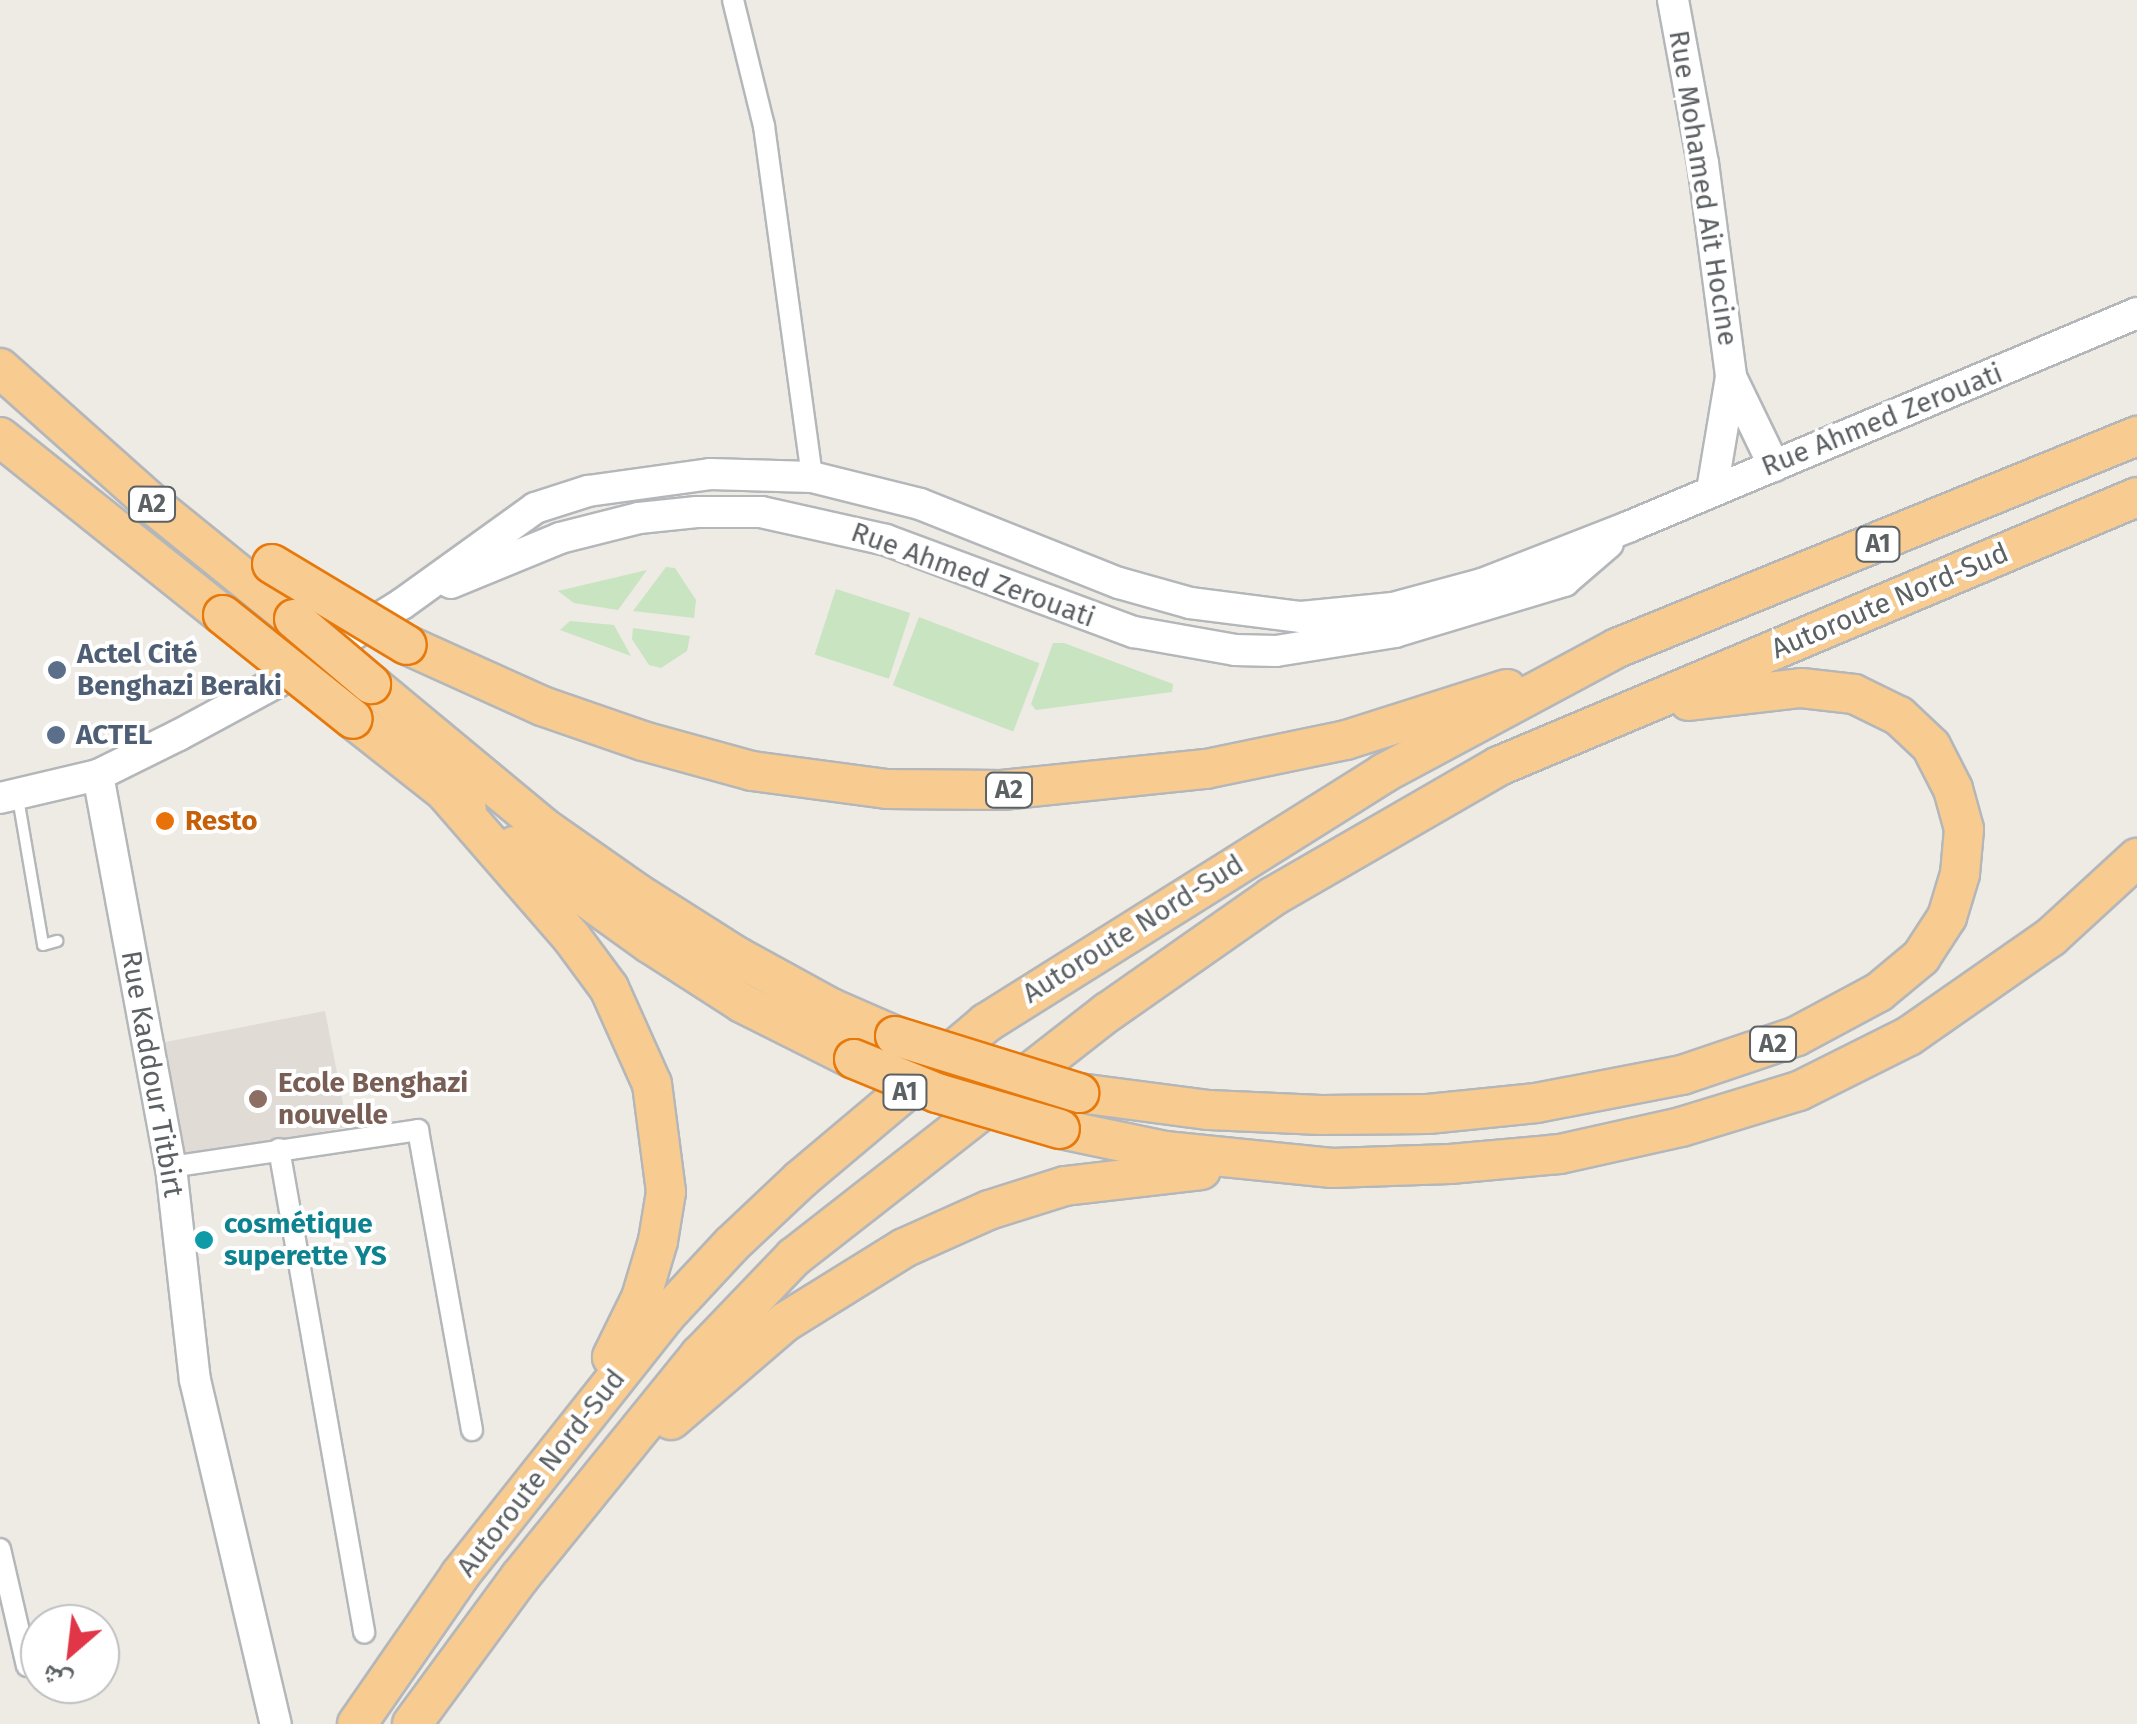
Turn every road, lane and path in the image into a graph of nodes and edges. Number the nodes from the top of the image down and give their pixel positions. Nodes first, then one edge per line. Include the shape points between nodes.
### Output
1 (733, 0) edge
2 (1673, 0) edge
3 (2137, 313) edge
4 (8, 375) edge
5 (1730, 377) junction
6 (2137, 436) edge
7 (0, 437) edge
8 (1774, 466) junction
9 (812, 477) junction
10 (1712, 491) junction
11 (2137, 496) edge
12 (1628, 527) junction
13 (402, 604) junction
14 (1617, 648) junction
15 (1647, 706) junction
16 (98, 776) junction
17 (446, 793) junction
18 (9, 796) edge
19 (2137, 858) edge
20 (57, 941) dead end
21 (279, 1148) junction
22 (1262, 1164) junction
23 (171, 1168) junction
24 (472, 1430) dead end
25 (566, 1441) junction
26 (590, 1490) junction
27 (0, 1550) edge
28 (364, 1634) dead end
29 (20, 1639) edge
30 (276, 1724) edge
31 (357, 1724) edge
32 (412, 1724) edge

1 - 9 street via 764,126
2 - 5 main road, Rue Mohamed Ait Hocine
3 - 8 main road, Rue Ahmed Zerouati
4 - 14 highway, A2, bridge via 272,564 408,644 542,706 752,771 887,789 983,790 1206,769 1346,740
4 - 15 highway, A2, bridge via 156,508 544,827 637,892 738,957 895,1036 1079,1094 1320,1115 1536,1103 1682,1075 1797,1036 1879,992 1921,957 1947,917 1964,829 1931,746 1899,716 1854,694 1802,688
5 - 8 main road
5 - 10 main road
6 - 14 highway, Autoroute Nord-Sud / A1
7 - 17 highway, A2, bridge
8 - 10 main road, Rue Ahmed Zerouati
9 - 12 main road, Rue Ahmed Zerouati via 920,504 1119,583 1190,603 1301,617 1393,608 1482,584
9 - 13 main road, Rue Ahmed Zerouati via 710,474 570,496 535,508
10 - 12 main road, Rue Ahmed Zerouati
11 - 15 highway, Autoroute Nord-Sud / A1
12 - 13 main road, Rue Ahmed Zerouati via 1564,581 1395,632 1276,651 1134,632 886,540 761,512 640,518 560,538
13 - 16 main road via 277,682
14 - 25 highway, Autoroute Nord-Sud / A1 via 1384,773 986,1023 732,1244 664,1316
15 - 26 highway, Autoroute Nord-Sud / A1 via 1499,766 1272,897 1108,1012 794,1257 700,1356
16 - 18 main road
16 - 23 main road, Rue Kaddour Titbirt
17 - 22 highway, bridge via 649,943 757,1011 854,1059 937,1093 1060,1128
17 - 25 highway via 609,988 652,1084 666,1192 658,1241 641,1298
18 - 20 lane via 43,945
19 - 22 highway via 1994,980 1909,1036 1799,1091 1560,1154 1411,1166
21 - 23 street
21 - 24 street via 418,1130
21 - 28 street
22 - 26 highway via 1065,1186 904,1248 785,1322
23 - 30 main road, Rue Kaddour Titbirt via 195,1380
25 - 31 highway, Autoroute Nord-Sud / A1 via 460,1574
26 - 32 highway, Autoroute Nord-Sud / A1
27 - 29 street

